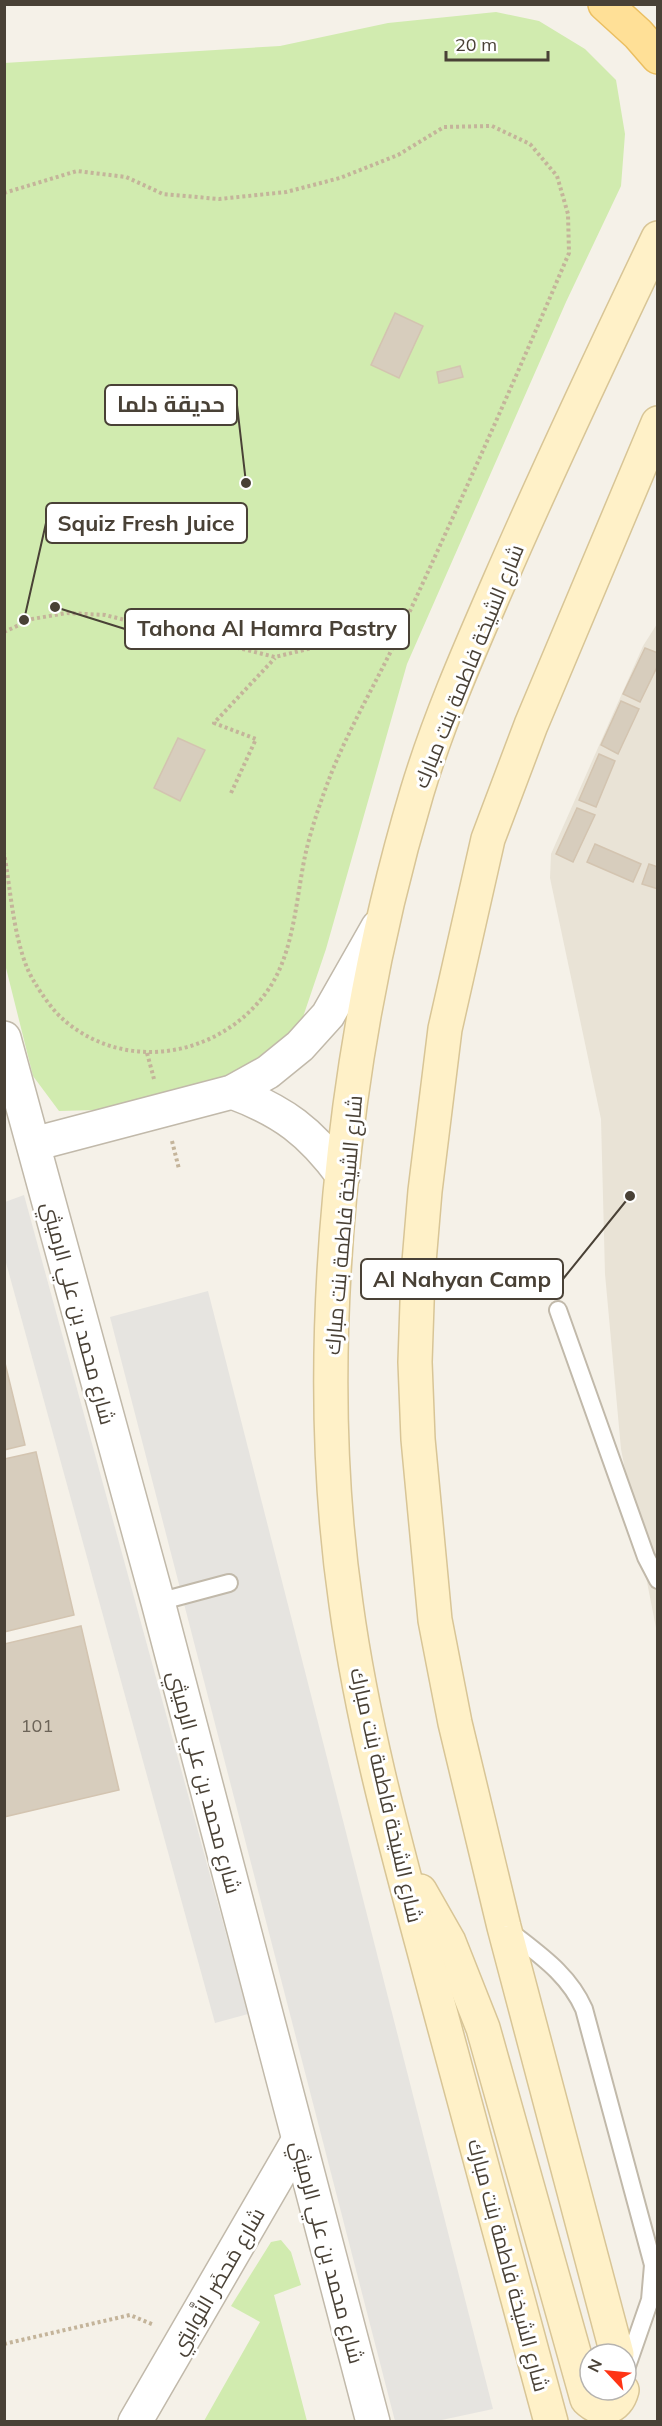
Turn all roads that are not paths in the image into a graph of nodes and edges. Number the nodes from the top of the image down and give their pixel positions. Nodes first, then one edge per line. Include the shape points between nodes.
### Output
1 (605, 4) edge
2 (657, 57) edge
3 (657, 238) edge
4 (657, 423) edge
5 (386, 914) junction
6 (4, 1038) edge
7 (232, 1092) junction
8 (34, 1144) junction
9 (343, 1176) junction
10 (558, 1310) dead end
11 (657, 1580) edge
12 (229, 1583) dead end
13 (158, 1602) junction
14 (400, 1863) junction
15 (504, 1927) junction
16 (298, 2141) junction
17 (614, 2342) edge
18 (635, 2342) edge
19 (578, 2368) edge
20 (590, 2402) edge
21 (617, 2402) edge
22 (631, 2402) edge
23 (135, 2421) edge
24 (373, 2421) edge
25 (552, 2421) edge
26 (636, 2421) edge

1 - 2 main road
3 - 5 main road, شارع الشيخة فاطمة بنت مبارك via 466,659 418,789
4 - 15 main road via 531,724 488,839 445,1029 425,1191 416,1362 418,1439 435,1620 455,1723
5 - 7 street via 328,1015 300,1046 268,1072
5 - 9 main road, شارع الشيخة فاطمة بنت مبارك via 365,1016
6 - 8 street, شارع محمد بن علي الرميثي
7 - 8 street
7 - 9 street via 284,1115 313,1139
8 - 13 street, شارع محمد بن علي الرميثي
9 - 14 main road, شارع الشيخة فاطمة بنت مبارك via 332,1364 334,1481 345,1599 364,1716
10 - 11 lane
12 - 13 lane
13 - 16 street, شارع محمد بن علي الرميثي
14 - 19 main road via 449,1942 479,2017
14 - 25 main road, شارع الشيخة فاطمة بنت مبارك
15 - 17 main road
15 - 18 lane via 555,1967 584,2008 653,2265 650,2300
16 - 23 street, شارع مَحضَر النَّوابتِي
16 - 24 street, شارع محمد بن علي الرميثي
20 - 21 main road via 601,2408
22 - 26 main road

